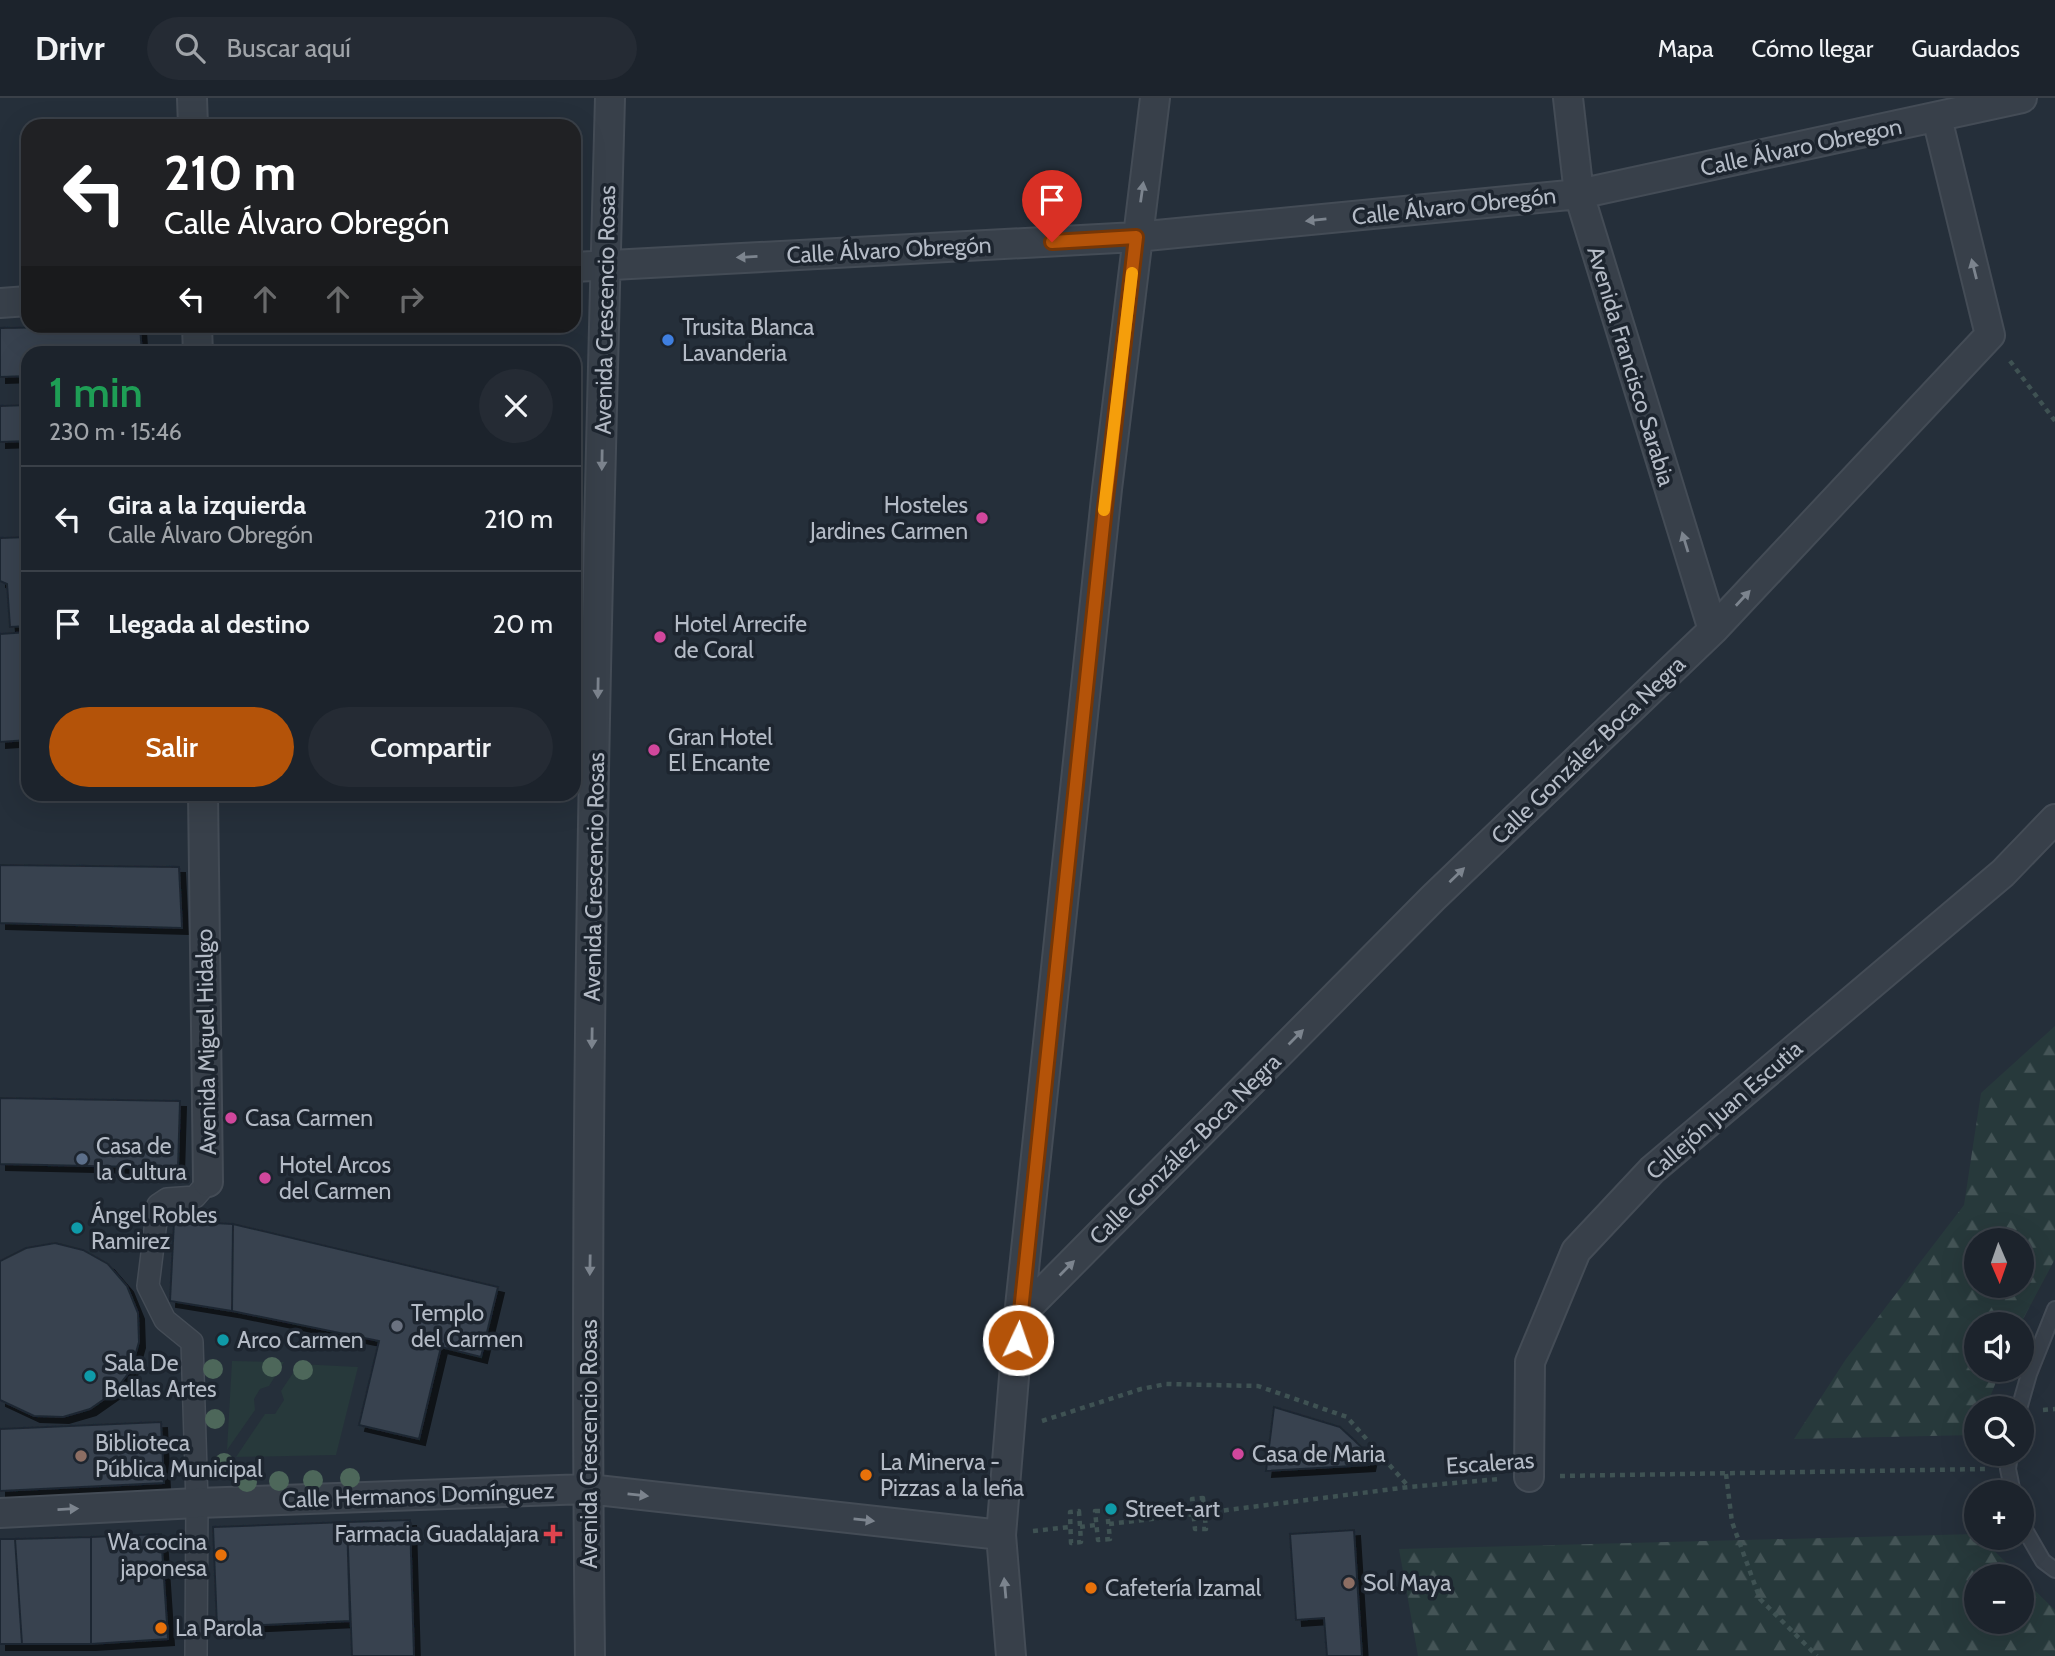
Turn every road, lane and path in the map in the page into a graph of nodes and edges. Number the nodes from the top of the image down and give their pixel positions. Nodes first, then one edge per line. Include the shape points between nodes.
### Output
1 (192, 98) edge
2 (610, 98) edge
3 (1155, 98) edge
4 (1568, 98) edge
5 (2022, 98) edge
6 (1937, 118) junction
7 (193, 119) edge
8 (1579, 194) junction
9 (1136, 237) junction
10 (606, 264) junction
11 (581, 266) edge
12 (21, 302) edge
13 (0, 303) edge
14 (1990, 335) junction
15 (2055, 421) edge
16 (1713, 630) junction
17 (203, 801) edge
18 (2055, 820) edge
19 (208, 1182) joint
20 (2055, 1310) edge
21 (1019, 1317) junction
22 (2023, 1396) edge
23 (1012, 1430) junction
24 (1964, 1464) edge
25 (1726, 1474) junction
26 (1529, 1477) junction
27 (1409, 1487) junction
28 (588, 1489) junction
29 (197, 1503) junction
30 (0, 1513) edge
31 (1204, 1513) junction
32 (1194, 1514) junction
33 (1108, 1524) junction
34 (1096, 1525) junction
35 (1080, 1527) junction
36 (1001, 1535) junction
37 (2034, 1545) edge
38 (2055, 1570) edge
39 (196, 1656) edge
40 (590, 1656) edge
41 (1011, 1656) edge
42 (1817, 1656) edge

1 - 7 street
2 - 10 street, Avenida Crescencio Rosas
9 -> 3 street
4 - 8 street, Avenida Francisco Sarabia
5 - 6 street, Calle Álvaro Obregon
6 - 8 street, Calle Álvaro Obregon
14 -> 6 street
8 -> 9 street, Calle Álvaro Obregón
16 -> 8 street, Avenida Francisco Sarabia
9 -> 10 street, Calle Álvaro Obregón
9 - 21 street
10 - 11 street, Calle Álvaro Obregón
10 -> 28 street, Avenida Crescencio Rosas
12 - 13 street
14 - 15 path
16 -> 14 street, Calle González Boca Negra
21 -> 16 street, Calle González Boca Negra via 1433,898
17 - 19 street, Avenida Miguel Hidalgo
18 - 26 street, Callejón Juan Escutia via 2003,873 1651,1170 1576,1251 1530,1362
19 - 29 street, Avenida Miguel Hidalgo via 195,1197 167,1199 159,1206 148,1286 165,1320 192,1342
20 - 22 lane
21 - 23 street
23 - 27 path via 1154,1386 1258,1386 1347,1418
23 - 36 street
24 - 25 path, Escaleras
25 - 26 path, Escaleras
25 - 42 path via 1732,1522 1760,1600
26 - 27 path, Escaleras
27 - 31 path, Escaleras
28 - 29 street, Calle Hermanos Domínguez
28 -> 36 street, Calle Hermanos Domínguez
28 - 40 street, Avenida Crescencio Rosas
30 -> 29 street, Calle Hermanos Domínguez
29 - 39 street, Avenida Miguel Hidalgo
31 - 32 path via 1203,1498 1192,1499
31 - 32 path via 1206,1529 1195,1530
32 - 33 path
33 - 34 path via 1108,1511 1095,1511
33 - 34 path via 1110,1539 1098,1540
34 - 35 path
35 - 35 path via 1081,1542 1071,1542 1070,1512 1079,1511
41 -> 36 street
37 - 38 lane

